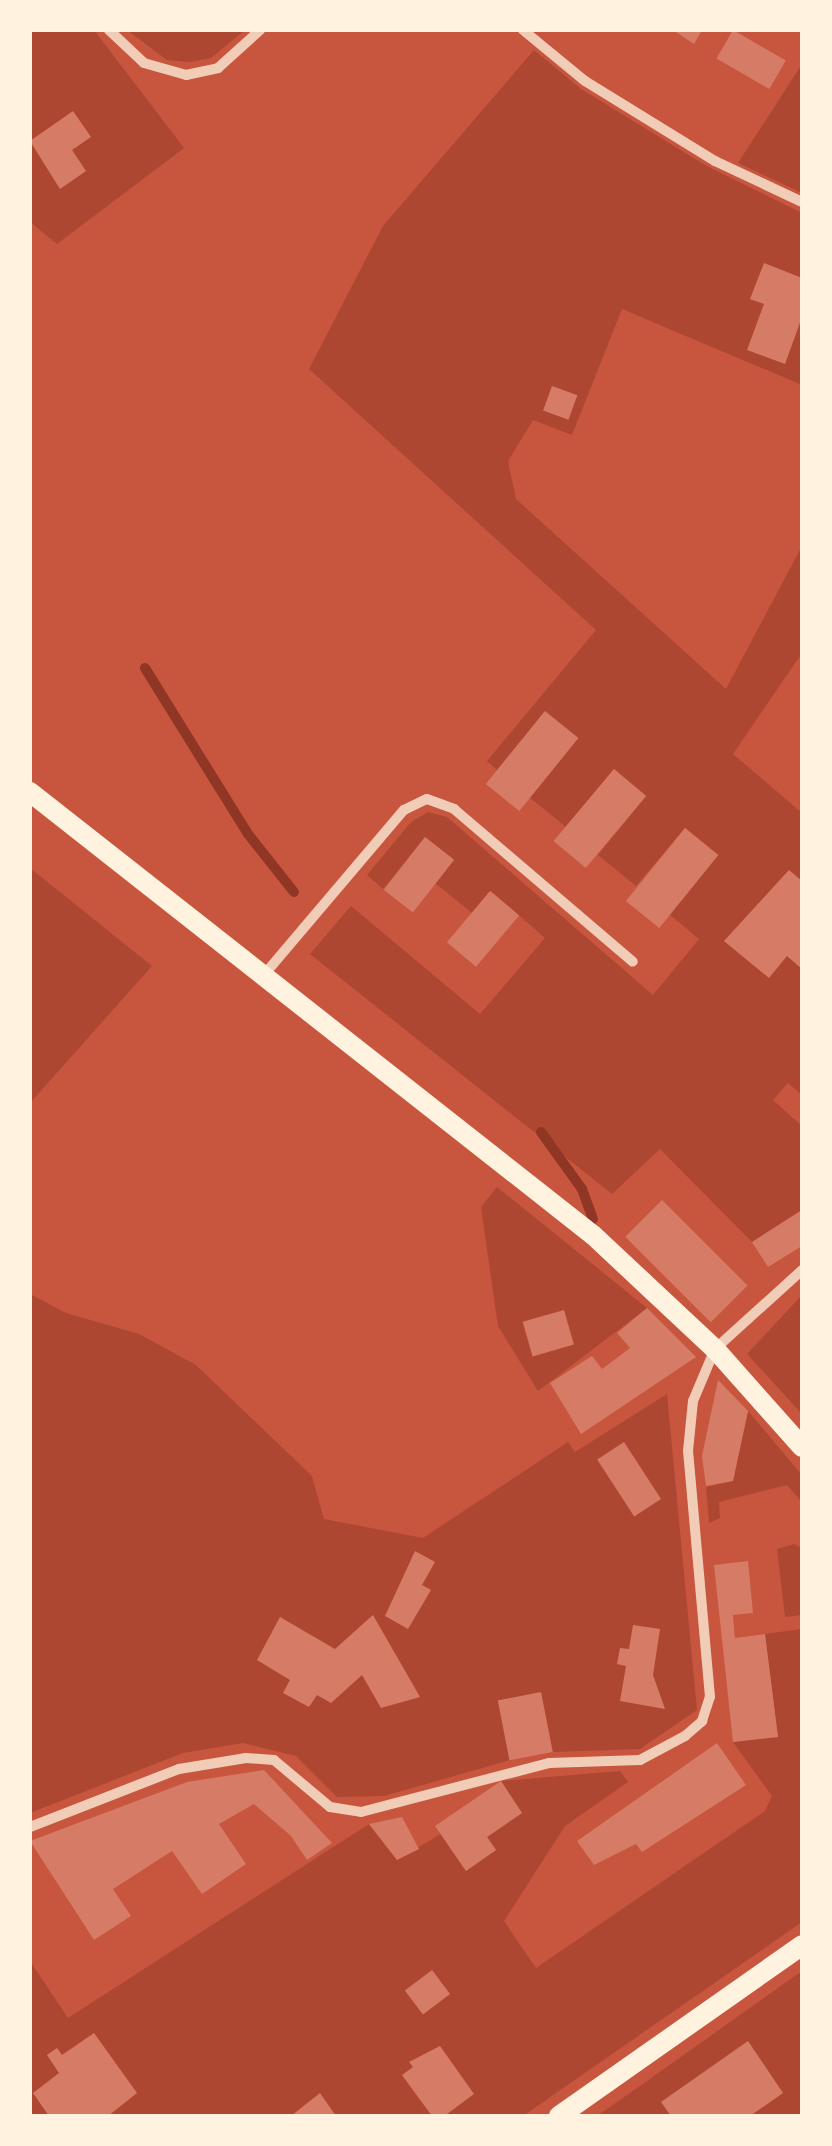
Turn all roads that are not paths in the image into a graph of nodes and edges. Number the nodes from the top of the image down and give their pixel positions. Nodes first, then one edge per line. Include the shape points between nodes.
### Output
1 (109, 30) edge
2 (260, 30) edge
3 (523, 30) edge
4 (802, 202) edge
5 (30, 792) edge
6 (633, 962) dead end
7 (263, 977) junction
8 (802, 1270) edge
9 (714, 1349) junction
10 (802, 1446) edge
11 (30, 1827) edge
12 (802, 1945) edge
13 (559, 2116) edge

1 - 2 street via 144,63 186,75 218,68
3 - 4 street via 586,82 715,161
5 - 7 main road
6 - 7 street via 454,808 427,799 404,810
7 - 9 main road via 594,1235
8 - 9 street
9 - 10 main road
9 - 11 street via 693,1400 688,1436 710,1697 702,1721 686,1736 640,1760 548,1763 361,1812 330,1807 274,1760 246,1758 179,1770
12 - 13 main road

